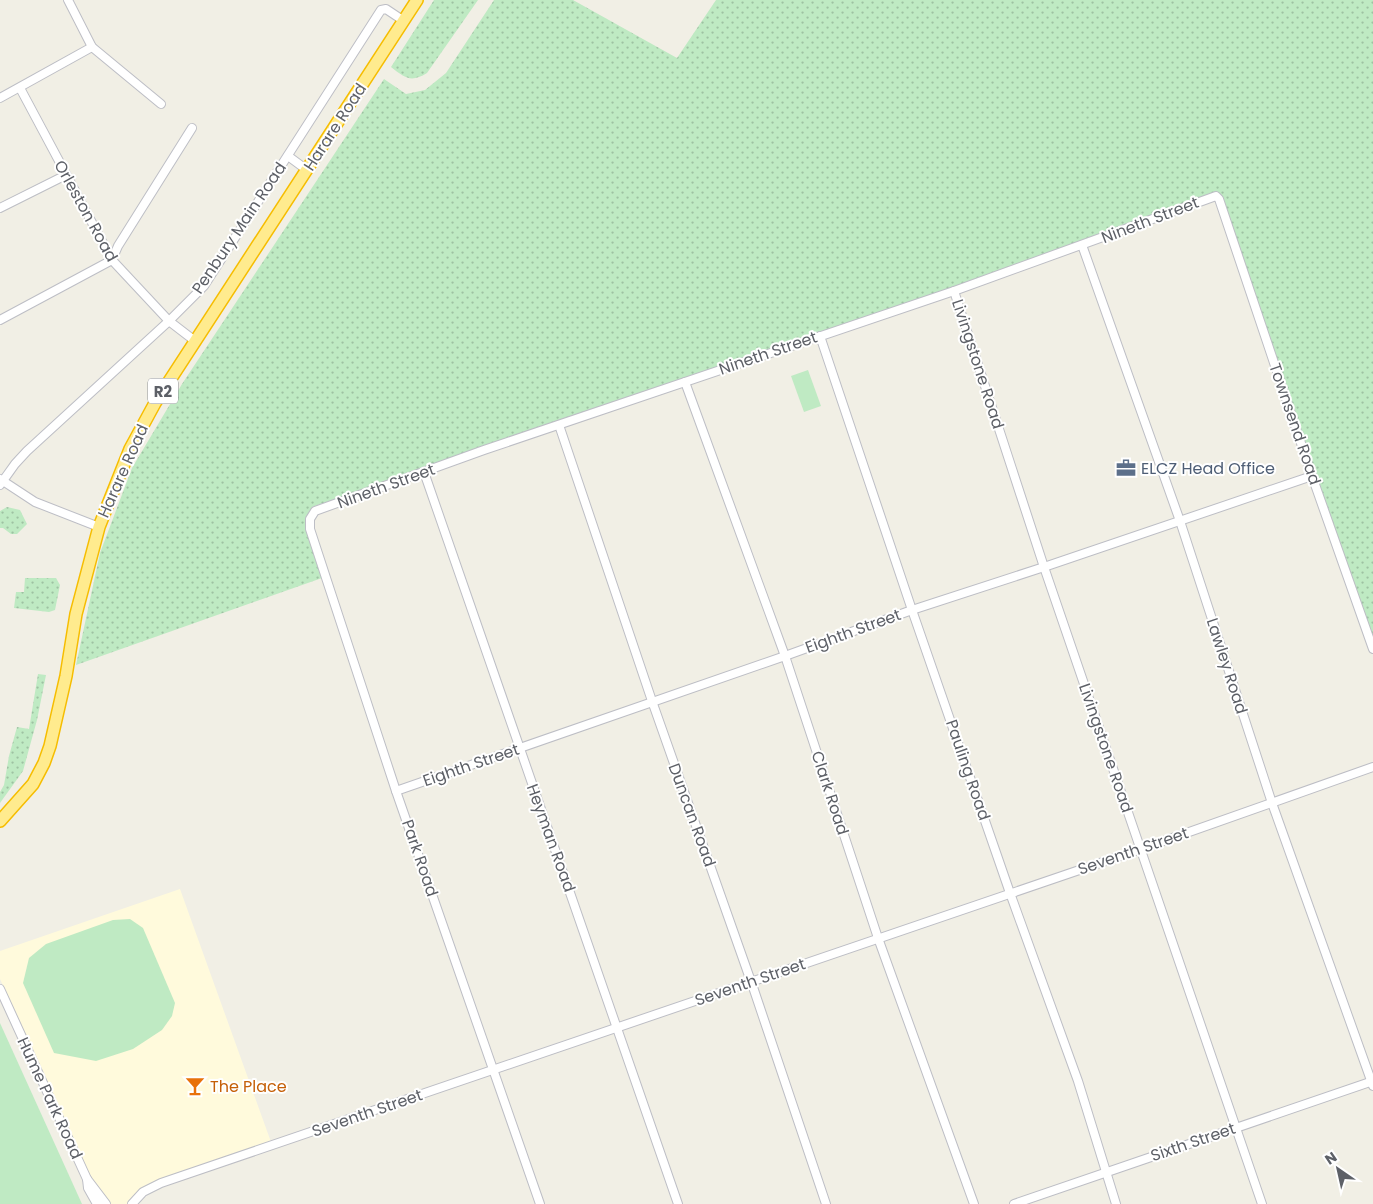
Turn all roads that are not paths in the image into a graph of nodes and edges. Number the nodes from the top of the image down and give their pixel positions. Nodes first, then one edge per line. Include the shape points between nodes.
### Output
1 (68, 0) edge
2 (417, 0) edge
3 (404, 21) junction
4 (92, 47) junction
5 (20, 88) junction
6 (0, 98) edge
7 (161, 104) dead end
8 (192, 128) dead end
9 (288, 156) junction
10 (307, 170) junction
11 (66, 176) junction
12 (1219, 199) joint
13 (0, 208) edge
14 (1082, 245) junction
15 (112, 260) junction
16 (954, 290) junction
17 (0, 320) edge
18 (169, 322) junction
19 (820, 336) junction
20 (195, 341) junction
21 (685, 382) junction
22 (559, 426) junction
23 (424, 472) junction
24 (1312, 476) junction
25 (1, 482) edge
26 (315, 511) joint
27 (1180, 521) junction
28 (99, 527) junction
29 (1044, 567) junction
30 (912, 610) junction
31 (1373, 649) edge
32 (785, 656) junction
33 (652, 701) junction
34 (519, 748) junction
35 (1373, 767) edge
36 (396, 791) junction
37 (1272, 803) junction
38 (0, 821) edge
39 (1141, 849) junction
40 (1010, 893) junction
41 (878, 938) junction
42 (751, 981) junction
43 (0, 989) edge
44 (619, 1028) junction
45 (494, 1069) junction
46 (1372, 1083) edge
47 (1236, 1127) junction
48 (1105, 1172) junction
49 (87, 1179) junction
50 (97, 1204) edge
51 (106, 1204) edge
52 (132, 1204) edge
53 (540, 1204) edge
54 (678, 1204) edge
55 (826, 1204) edge
56 (974, 1204) edge
57 (1014, 1204) edge
58 (1116, 1204) edge
59 (1262, 1204) edge

1 - 4 street
2 - 3 highway, Harare Road / R2
3 - 9 street, Penbury Main Road via 386,9 381,10
3 - 10 highway, Harare Road / R2
4 - 5 street
4 - 7 street
5 - 6 street
5 - 11 street, Orleston Road
8 - 15 street
9 - 10 street
9 - 18 street, Penbury Main Road via 204,286
10 - 20 highway, Harare Road / R2
11 - 13 street
11 - 15 street, Orleston Road
12 - 14 street, Nineth Street via 1213,196
12 - 24 street, Townsend Road
14 - 16 street, Nineth Street
14 - 27 street, Lawley Road
15 - 17 street
15 - 18 street, Orleston Road
16 - 19 street, Nineth Street
16 - 29 street, Livingstone Road
18 - 20 street, Orleston Road
18 - 25 street, Penbury Main Road via 27,451
19 - 21 street, Nineth Street
19 - 30 street, Pauling Road
20 - 28 highway, Harare Road / R2 via 154,404 130,449
21 - 22 street, Nineth Street
21 - 32 street, Clark Road
22 - 23 street, Nineth Street
22 - 33 street, Duncan Road
23 - 26 street, Nineth Street
23 - 34 street, Heyman Road
24 - 27 street, Eighth Street
24 - 31 street, Townsend Road
25 - 28 street via 35,502
26 - 36 street, Park Road via 310,519 310,529
27 - 29 street, Eighth Street
27 - 37 street, Lawley Road
28 - 38 highway, Harare Road / R2 via 76,614 50,746 33,784
29 - 30 street, Eighth Street
29 - 39 street, Livingstone Road
30 - 32 street, Eighth Street
30 - 40 street, Pauling Road
32 - 33 street, Eighth Street
32 - 41 street, Clark Road
33 - 34 street, Eighth Street
33 - 42 street, Duncan Road
34 - 36 street, Eighth Street
34 - 44 street, Heyman Road
35 - 37 street, Seventh Street
36 - 45 street, Park Road
37 - 39 street, Seventh Street
37 - 46 street, Lawley Road
39 - 40 street, Seventh Street
39 - 47 street, Livingstone Road
40 - 41 street, Seventh Street
40 - 48 street, Pauling Road via 1078,1081
41 - 42 street, Seventh Street
41 - 56 street, Clark Road
42 - 44 street, Seventh Street
42 - 55 street, Duncan Road
43 - 49 street, Hume Park Road
44 - 45 street, Seventh Street
44 - 54 street, Heyman Road
45 - 52 street, Seventh Street via 161,1183 143,1192
45 - 53 street, Park Road
46 - 47 street, Sixth Street
47 - 48 street, Sixth Street
47 - 59 street, Livingstone Road
48 - 57 street, Sixth Street
48 - 58 street, Pauling Road
49 - 50 street, Hume Park Road
49 - 51 street, Hume Park Road

